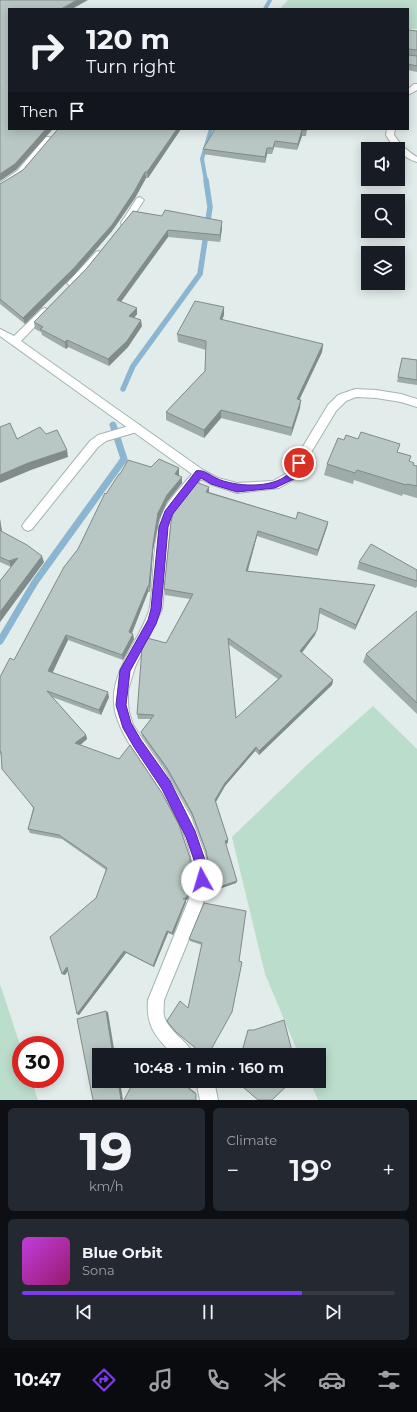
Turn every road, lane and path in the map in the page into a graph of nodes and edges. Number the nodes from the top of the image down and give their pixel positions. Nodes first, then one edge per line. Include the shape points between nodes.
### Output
1 (417, 86) edge
2 (409, 92) edge
3 (391, 130) edge
4 (53, 135) edge
5 (417, 160) edge
6 (0, 186) edge
7 (140, 200) dead end
8 (120, 230) edge
9 (106, 246) edge
10 (66, 291) edge
11 (54, 302) edge
12 (0, 332) edge
13 (15, 341) junction
14 (417, 403) edge
15 (136, 428) junction
16 (199, 473) junction
17 (28, 526) dead end
18 (179, 1048) edge
19 (206, 1088) edge
20 (209, 1100) edge

1 - 2 street
3 - 5 street via 390,135 396,145 406,155
4 - 6 street via 20,173
7 - 8 street
9 - 10 street
11 - 13 street
12 - 13 street
13 - 15 street
14 - 16 street via 376,394 355,393 342,398 332,408 291,476 275,485 237,488 214,482
15 - 16 street
15 - 17 street via 102,438 94,444
16 - 18 street via 173,506 166,520 156,609 126,670 121,705 126,724 176,804 191,835 199,860 202,880 194,907 156,1000 155,1015 161,1029
19 - 20 street

